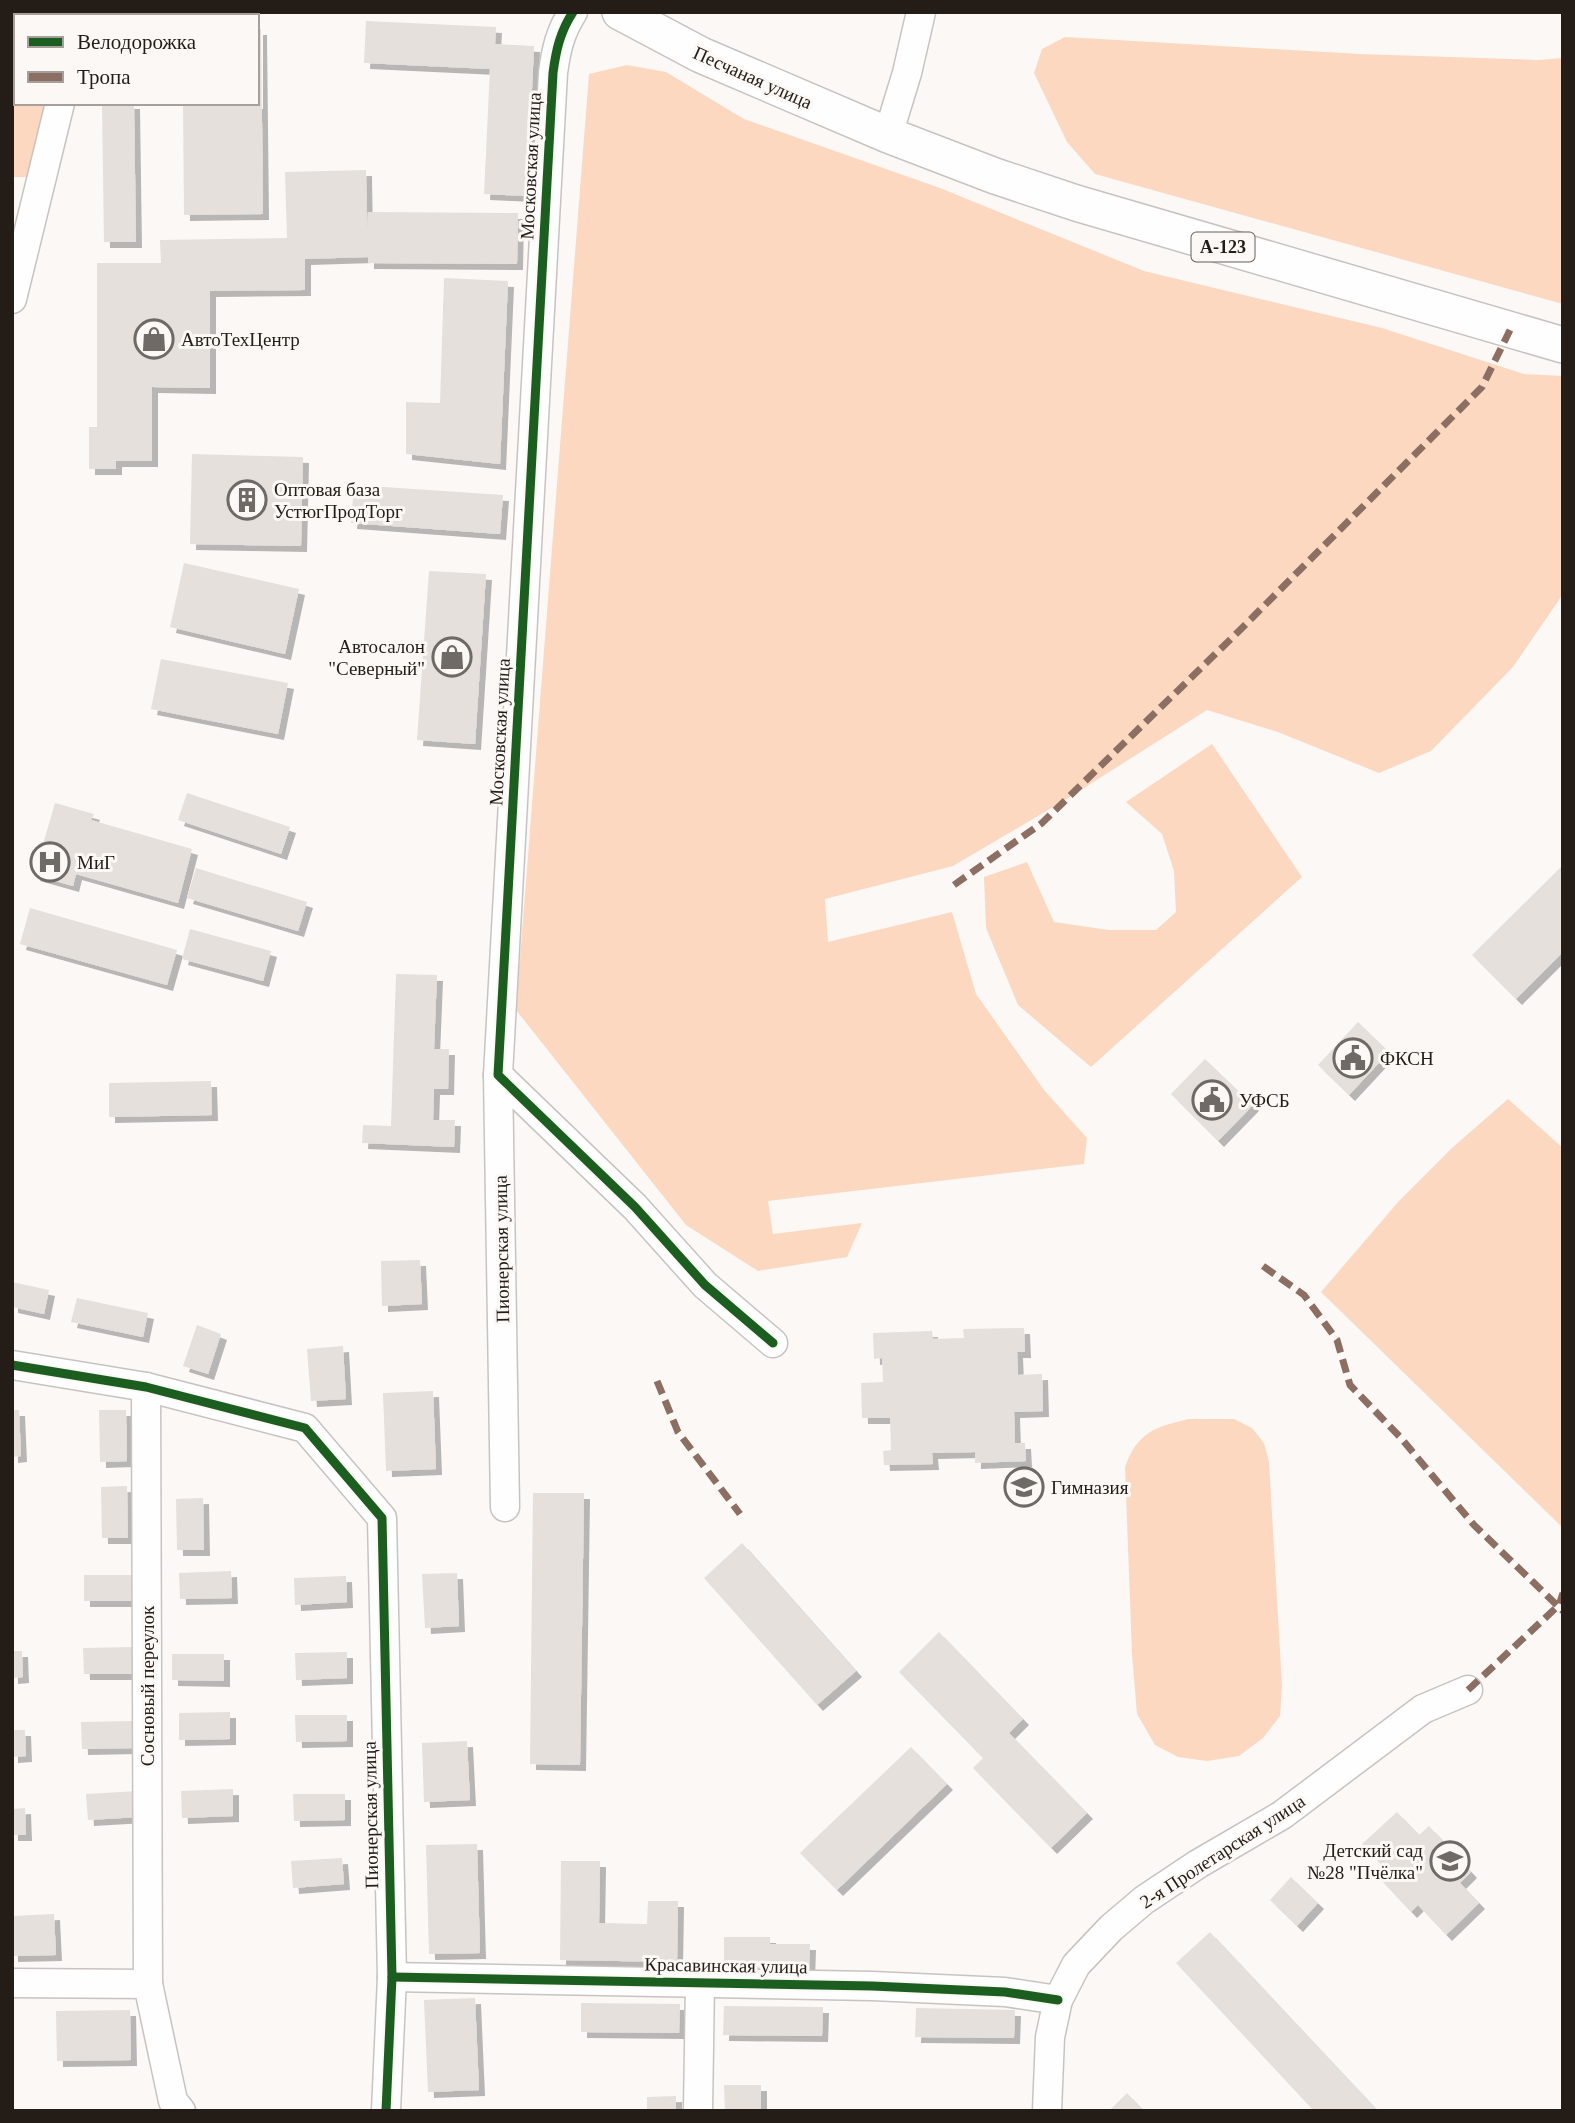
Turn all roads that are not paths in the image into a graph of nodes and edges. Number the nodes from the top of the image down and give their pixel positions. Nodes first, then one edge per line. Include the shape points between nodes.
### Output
1 (573, 12) edge
2 (620, 12) edge
3 (921, 12) edge
4 (60, 105) edge
5 (888, 135) junction
6 (12, 299) edge
7 (1563, 345) edge
8 (498, 1075) junction
9 (773, 1343) dead end
10 (12, 1365) edge
11 (146, 1387) junction
12 (505, 1507) dead end
13 (1468, 1690) dead end
14 (392, 1977) junction
15 (700, 1982) junction
16 (12, 1983) edge
17 (148, 1984) junction
18 (1058, 2000) junction
19 (181, 2111) edge
20 (386, 2111) edge
21 (698, 2111) edge
22 (1047, 2111) edge

1 - 8 street, Московская улица via 556,49 553,73
2 - 5 main road, Песчаная улица / А-123 via 701,55
3 - 5 street
4 - 6 street
5 - 7 main road, А-123 via 1076,203
8 - 9 street via 635,1207 705,1285
8 - 12 street, Пионерская улица
10 - 11 street
11 - 14 street, Пионерская улица via 305,1429 382,1518
11 - 17 street, Сосновый переулок
13 - 18 street, 2-я Пролетарская улица via 1423,1709 1282,1815 1143,1900 1076,1965
14 - 15 street, Красавинская улица
14 - 20 street, Пионерская улица
15 - 18 street, Красавинская улица via 1005,1992
15 - 21 street
16 - 17 street
17 - 19 street via 173,2101
18 - 22 street, 2-я Пролетарская улица via 1050,2037

